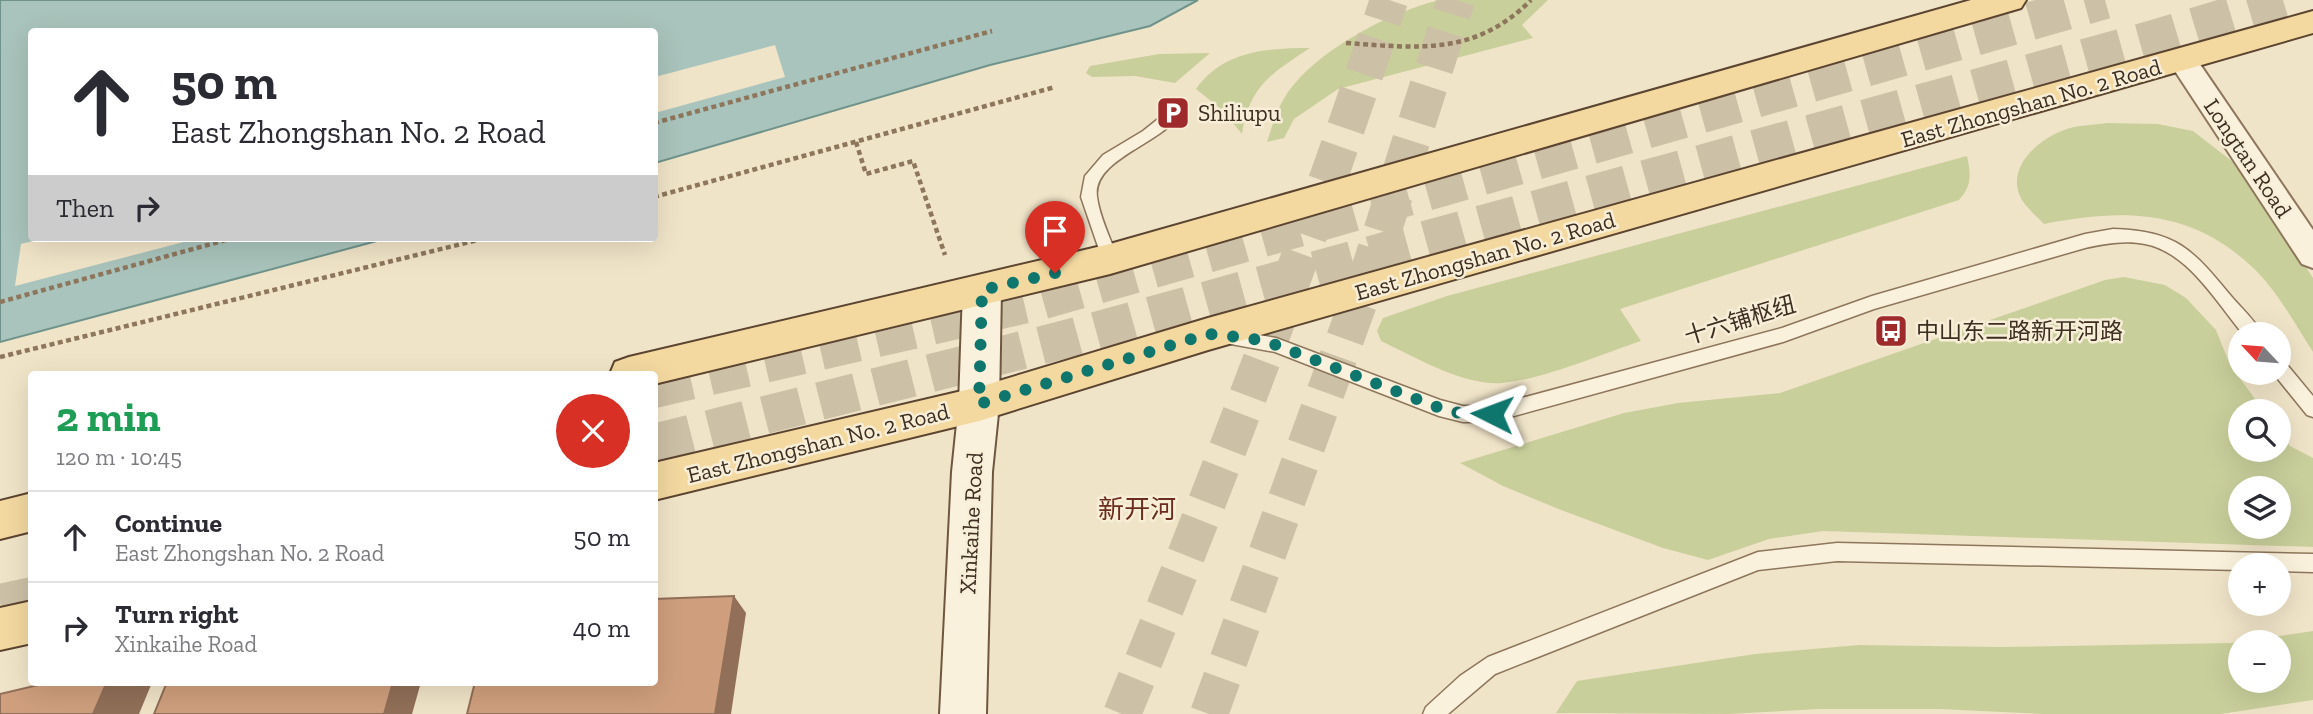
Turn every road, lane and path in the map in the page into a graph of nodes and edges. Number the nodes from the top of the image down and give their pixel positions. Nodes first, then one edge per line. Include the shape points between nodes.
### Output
1 (1531, 0) edge
2 (2010, 0) edge
3 (2313, 22) edge
4 (992, 31) dead end
5 (1346, 43) dead end
6 (2182, 61) junction
7 (1055, 88) dead end
8 (1173, 113) dead end
9 (658, 122) edge
10 (856, 142) junction
11 (658, 196) edge
12 (218, 242) edge
13 (470, 242) edge
14 (944, 254) dead end
15 (2313, 255) edge
16 (1110, 259) junction
17 (982, 290) junction
18 (0, 302) edge
19 (2242, 322) edge
20 (1208, 334) junction
21 (0, 357) edge
22 (642, 371) edge
23 (2291, 382) edge
24 (979, 404) junction
25 (2313, 409) edge
26 (658, 481) edge
27 (28, 513) edge
28 (0, 520) edge
29 (2313, 563) edge
30 (28, 623) edge
31 (0, 629) edge
32 (970, 706) edge
33 (1433, 714) edge

1 - 5 path via 1501,29 1483,38 1426,46
2 - 16 main road
3 - 6 main road, East Zhongshan No. 2 Road
4 - 9 path
6 - 15 street, Longtan Road
6 - 20 main road, East Zhongshan No. 2 Road
7 - 10 path
8 - 16 lane via 1149,135 1113,156 1089,185
10 - 11 path
10 - 14 path via 866,174 913,161
12 - 18 path
13 - 21 path
16 - 17 main road
17 - 22 main road
17 - 24 main road, Xinkaihe Road
19 - 20 lane, 十六铺枢纽 via 2192,261 2145,237 2113,236 1872,303 1783,335 1492,414 1440,408 1276,345
20 - 24 main road, East Zhongshan No. 2 Road
23 - 25 lane
24 - 26 main road, East Zhongshan No. 2 Road
24 - 32 main road, Xinkaihe Road via 972,472
27 - 28 main road
29 - 33 lane via 1837,552 1758,561 1488,667
30 - 31 main road

